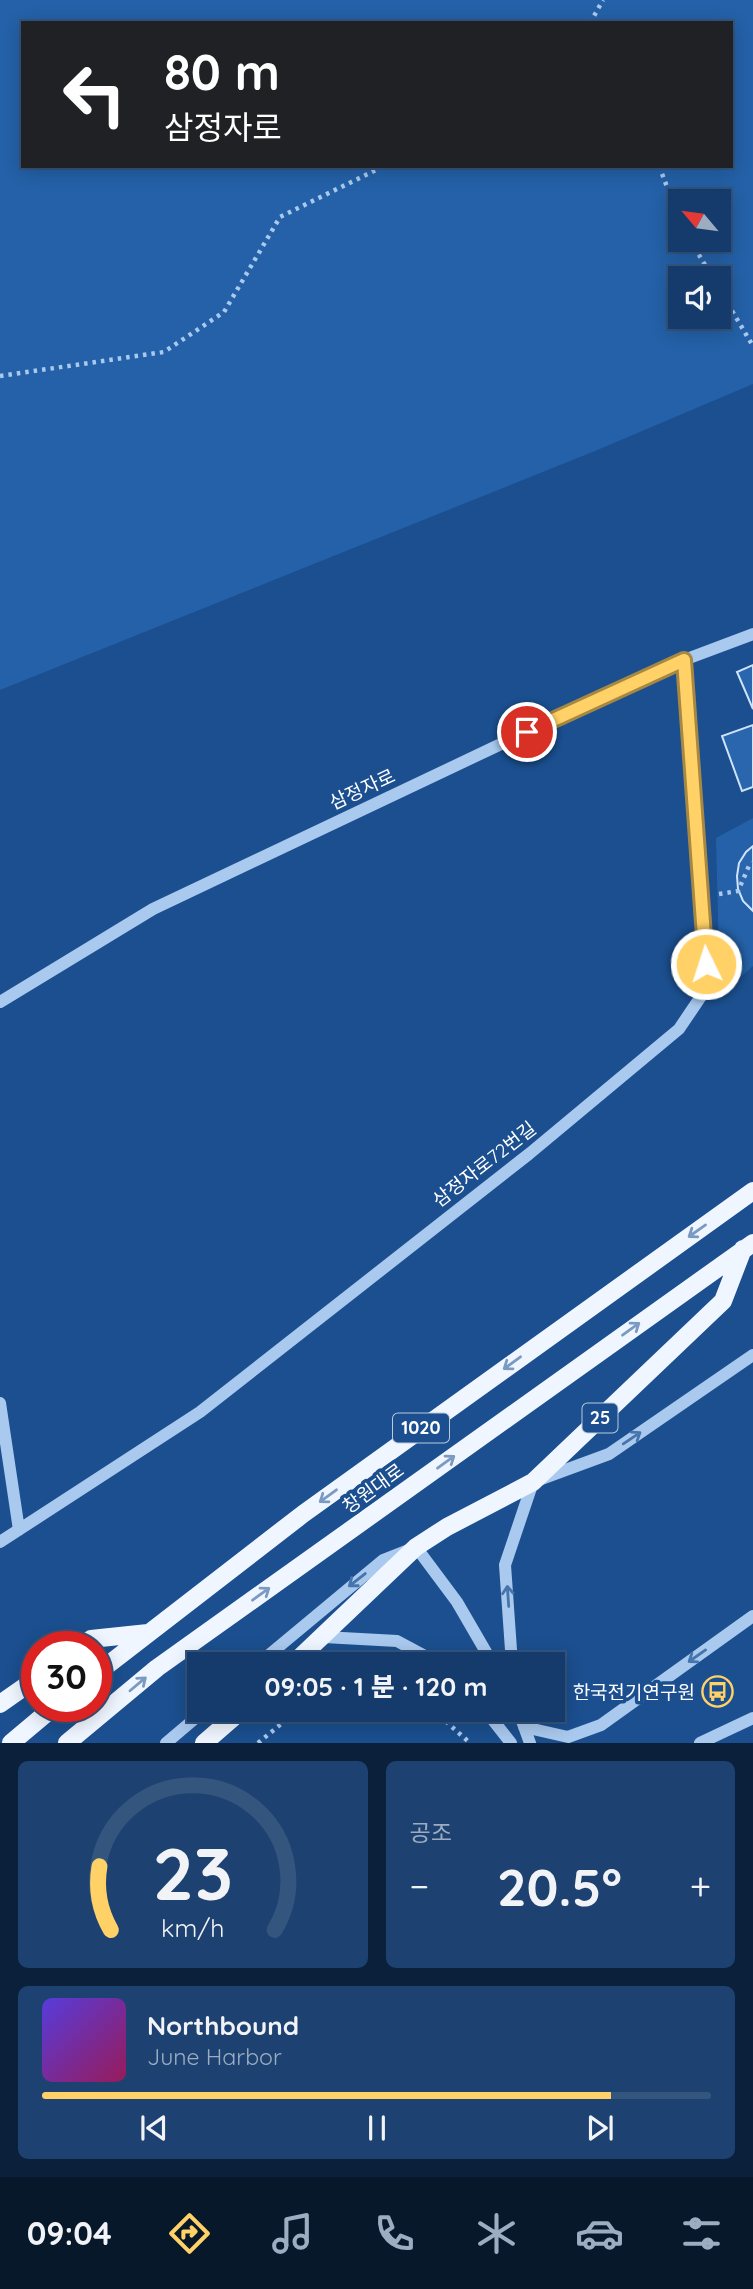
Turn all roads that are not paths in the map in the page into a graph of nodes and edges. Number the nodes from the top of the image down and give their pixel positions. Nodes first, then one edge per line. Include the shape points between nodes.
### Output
1 (753, 634) edge
2 (684, 660) junction
3 (0, 1002) edge
4 (753, 1191) edge
5 (748, 1246) edge
6 (753, 1355) edge
7 (0, 1403) edge
8 (533, 1482) junction
9 (19, 1530) junction
10 (0, 1542) edge
11 (416, 1547) junction
12 (753, 1616) edge
13 (148, 1633) junction
14 (112, 1637) edge
15 (324, 1637) junction
16 (272, 1652) edge
17 (307, 1652) edge
18 (418, 1652) edge
19 (486, 1652) edge
20 (511, 1652) edge
21 (112, 1661) edge
22 (21, 1689) edge
23 (0, 1704) edge
24 (753, 1718) edge
25 (36, 1722) edge
26 (191, 1722) edge
27 (228, 1722) edge
28 (494, 1722) edge
29 (522, 1722) edge
30 (524, 1727) junction
31 (11, 1743) edge
32 (67, 1743) edge
33 (166, 1743) edge
34 (204, 1743) edge
35 (510, 1743) edge
36 (530, 1743) edge
37 (700, 1743) edge

1 - 2 street, 삼정자로
2 - 3 street, 삼정자로 via 152,909
2 - 9 street, 삼정자로72번길 via 708,986 679,1029 529,1154 200,1412
4 -> 13 main road, 창원대로 / 1020 via 303,1514
5 - 8 main road, 창원대로 / 25 via 723,1301
32 -> 5 main road, 창원대로 / 1020 via 157,1668
8 -> 6 street via 609,1454
7 - 9 street
8 - 11 main road, 창원대로 / 25
20 -> 8 street via 505,1565
9 - 10 street, 삼정자로72번길
11 - 15 main road, 창원대로 / 25
11 -> 16 street via 383,1560
11 - 19 street via 457,1602
12 -> 30 street via 601,1725 568,1737
13 - 14 main road
13 - 21 main road, 창원대로 / 1020
15 - 17 main road, 창원대로 / 25
15 - 18 street via 397,1640
22 - 23 main road
24 - 37 street
25 - 31 main road
26 - 33 street
27 - 34 main road
28 - 35 street
29 - 30 street
30 - 36 street

